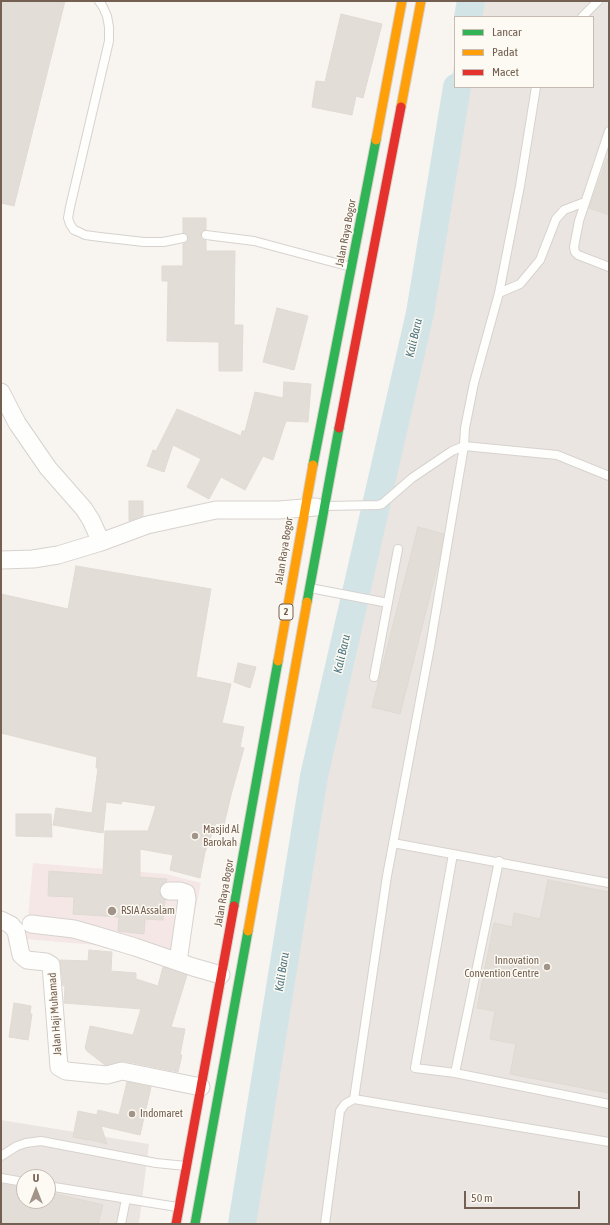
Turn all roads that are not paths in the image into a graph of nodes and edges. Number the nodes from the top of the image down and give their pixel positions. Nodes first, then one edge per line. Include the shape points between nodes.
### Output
1 (99, 1) edge
2 (402, 1) edge
3 (421, 1) edge
4 (598, 1) edge
5 (583, 16) edge
6 (536, 88) edge
7 (609, 131) edge
8 (585, 202) junction
9 (206, 235) dead end
10 (183, 238) dead end
11 (352, 267) junction
12 (609, 267) edge
13 (498, 293) junction
14 (1, 392) edge
15 (464, 446) junction
16 (609, 476) edge
17 (324, 506) junction
18 (304, 508) junction
19 (101, 542) junction
20 (398, 549) dead end
21 (1, 560) edge
22 (300, 586) junction
23 (388, 603) junction
24 (374, 677) dead end
25 (394, 843) junction
26 (454, 854) junction
27 (499, 861) junction
28 (609, 883) edge
29 (169, 891) dead end
30 (1, 920) edge
31 (31, 924) dead end
32 (178, 962) junction
33 (221, 975) junction
34 (455, 1073) junction
35 (201, 1087) junction
36 (354, 1099) junction
37 (609, 1104) edge
38 (609, 1142) edge
39 (1, 1156) edge
40 (186, 1166) junction
41 (1, 1178) edge
42 (16, 1181) edge
43 (56, 1187) edge
44 (126, 1199) junction
45 (188, 1208) junction
46 (121, 1224) edge
47 (176, 1224) edge
48 (195, 1224) edge
49 (325, 1224) edge

1 - 10 lane via 107,16 109,41 70,207 70,224 74,230 100,237 144,242
2 - 11 highway, Jalan Raya Bogor / 2
3 - 17 highway, Jalan Raya Bogor / 2
4 - 5 lane
6 - 13 lane via 520,186
7 - 8 lane
8 - 12 lane via 579,221 575,252
8 - 13 lane via 564,210 556,218 540,260 520,284
9 - 11 lane via 254,241
11 - 18 highway, Jalan Raya Bogor / 2
13 - 15 lane via 474,383
14 - 19 street via 17,423 44,461 84,509
15 - 16 lane via 557,454
15 - 17 lane via 452,451 412,478 378,506
15 - 25 lane
17 - 18 street
17 - 22 highway, Jalan Raya Bogor / 2
18 - 19 street via 216,510 147,525
18 - 22 highway, Jalan Raya Bogor / 2
19 - 21 street via 58,555
20 - 23 lane
22 - 23 lane
22 - 33 highway, Jalan Raya Bogor / 2
22 - 45 highway, Jalan Raya Bogor / 2
23 - 24 lane
25 - 26 lane
25 - 36 lane
26 - 27 lane
26 - 34 lane via 415,1068
27 - 28 lane
27 - 34 lane
29 - 32 street via 186,893 187,899
30 - 35 street, Jalan Haji Muhamad via 12,925 16,931 21,955 27,960 51,965 59,1067 66,1071 108,1075 122,1072
31 - 32 street via 74,929
32 - 33 street
33 - 35 highway, Jalan Raya Bogor / 2
34 - 37 lane
35 - 40 highway, Jalan Raya Bogor / 2
36 - 38 lane
36 - 49 lane via 345,1104 340,1111
39 - 40 lane via 17,1146 41,1141 156,1163
40 - 45 highway, Jalan Raya Bogor / 2
41 - 42 lane
43 - 44 lane
44 - 45 lane
44 - 46 lane
45 - 47 highway, Jalan Raya Bogor / 2
45 - 48 highway, Jalan Raya Bogor / 2

